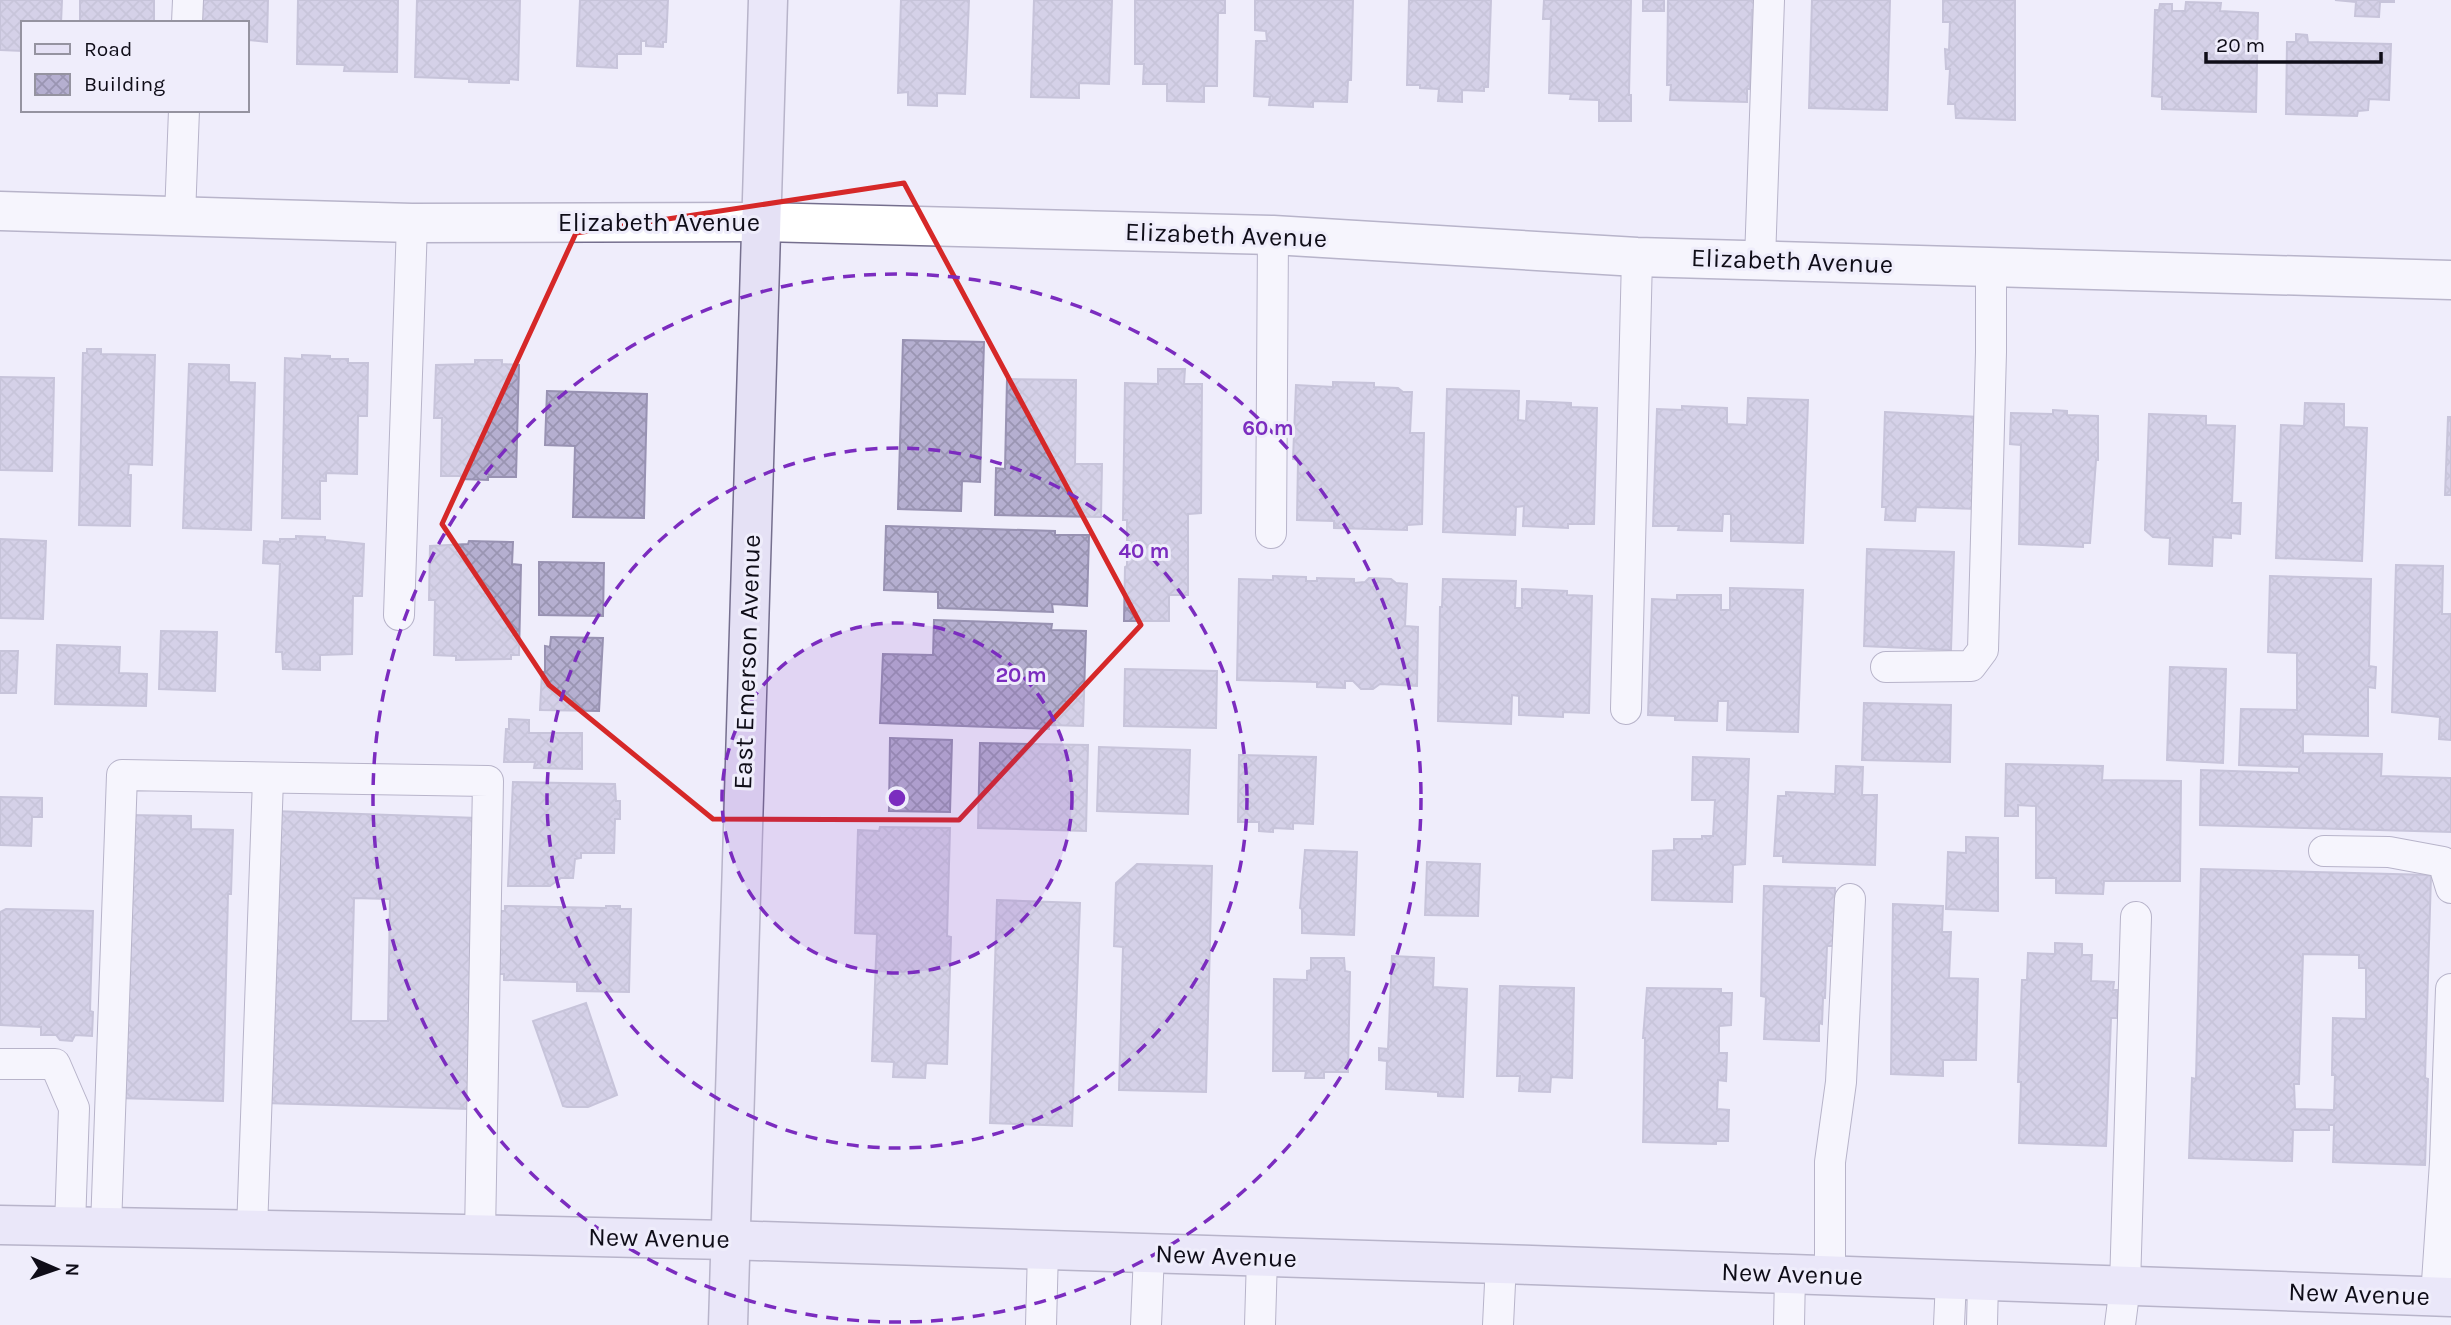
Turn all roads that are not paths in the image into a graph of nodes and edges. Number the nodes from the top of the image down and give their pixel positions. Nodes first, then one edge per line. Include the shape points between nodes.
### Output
1 (188, 0) edge
2 (768, 0) edge
3 (1769, 0) edge
4 (187, 21) edge
5 (184, 112) edge
6 (0, 211) edge
7 (180, 216) junction
8 (761, 222) junction
9 (412, 223) junction
10 (1273, 235) junction
11 (1637, 257) junction
12 (1760, 260) junction
13 (1991, 267) junction
14 (2451, 280) edge
15 (1271, 533) dead end
16 (399, 615) dead end
17 (1886, 667) dead end
18 (1626, 709) dead end
19 (268, 779) junction
20 (2324, 851) dead end
21 (2451, 888) edge
22 (1850, 899) dead end
23 (2136, 917) dead end
24 (2451, 989) edge
25 (0, 1064) edge
26 (0, 1225) edge
27 (88, 1226) junction
28 (252, 1230) junction
29 (480, 1235) junction
30 (729, 1240) junction
31 (1043, 1250) junction
32 (1149, 1254) junction
33 (1262, 1257) junction
34 (1501, 1262) junction
35 (1790, 1274) junction
36 (1830, 1276) junction
37 (1967, 1281) junction
38 (2125, 1286) junction
39 (2444, 1297) edge
40 (728, 1325) edge
41 (1041, 1325) edge
42 (1146, 1325) edge
43 (1260, 1325) edge
44 (1498, 1325) edge
45 (1789, 1325) edge
46 (1949, 1325) edge
47 (1982, 1325) edge
48 (2120, 1325) edge

1 - 4 lane
2 - 8 main road, East Emerson Avenue
3 - 12 lane
5 - 7 lane
6 - 7 street, Elizabeth Avenue
7 - 9 street, Elizabeth Avenue
8 - 9 street, Elizabeth Avenue
8 - 10 street, Elizabeth Avenue
8 - 30 main road, East Emerson Avenue
9 - 16 lane
10 - 11 street, Elizabeth Avenue
10 - 15 lane
11 - 12 street, Elizabeth Avenue
11 - 18 lane
12 - 13 street, Elizabeth Avenue
13 - 14 street, Elizabeth Avenue
13 - 17 lane via 1983,650 1972,666
19 - 27 lane via 122,775
19 - 28 lane
19 - 29 lane via 488,781
20 - 21 lane via 2389,852 2443,862
22 - 36 lane via 1840,1082 1830,1162
23 - 38 lane
24 - 39 lane
25 - 27 lane via 55,1063 74,1108
26 - 27 main road, New Avenue
27 - 28 main road, New Avenue
28 - 29 main road, New Avenue
29 - 30 main road, New Avenue
30 - 31 main road, New Avenue
30 - 40 main road, East Emerson Avenue
31 - 32 main road, New Avenue
31 - 41 lane
32 - 33 main road, New Avenue
32 - 42 lane
33 - 34 main road, New Avenue
33 - 43 lane
34 - 35 main road, New Avenue
34 - 44 lane
35 - 36 main road, New Avenue
35 - 45 lane
36 - 37 main road, New Avenue
37 - 38 main road, New Avenue
37 - 46 lane
37 - 47 lane
38 - 39 main road, New Avenue
38 - 48 lane

